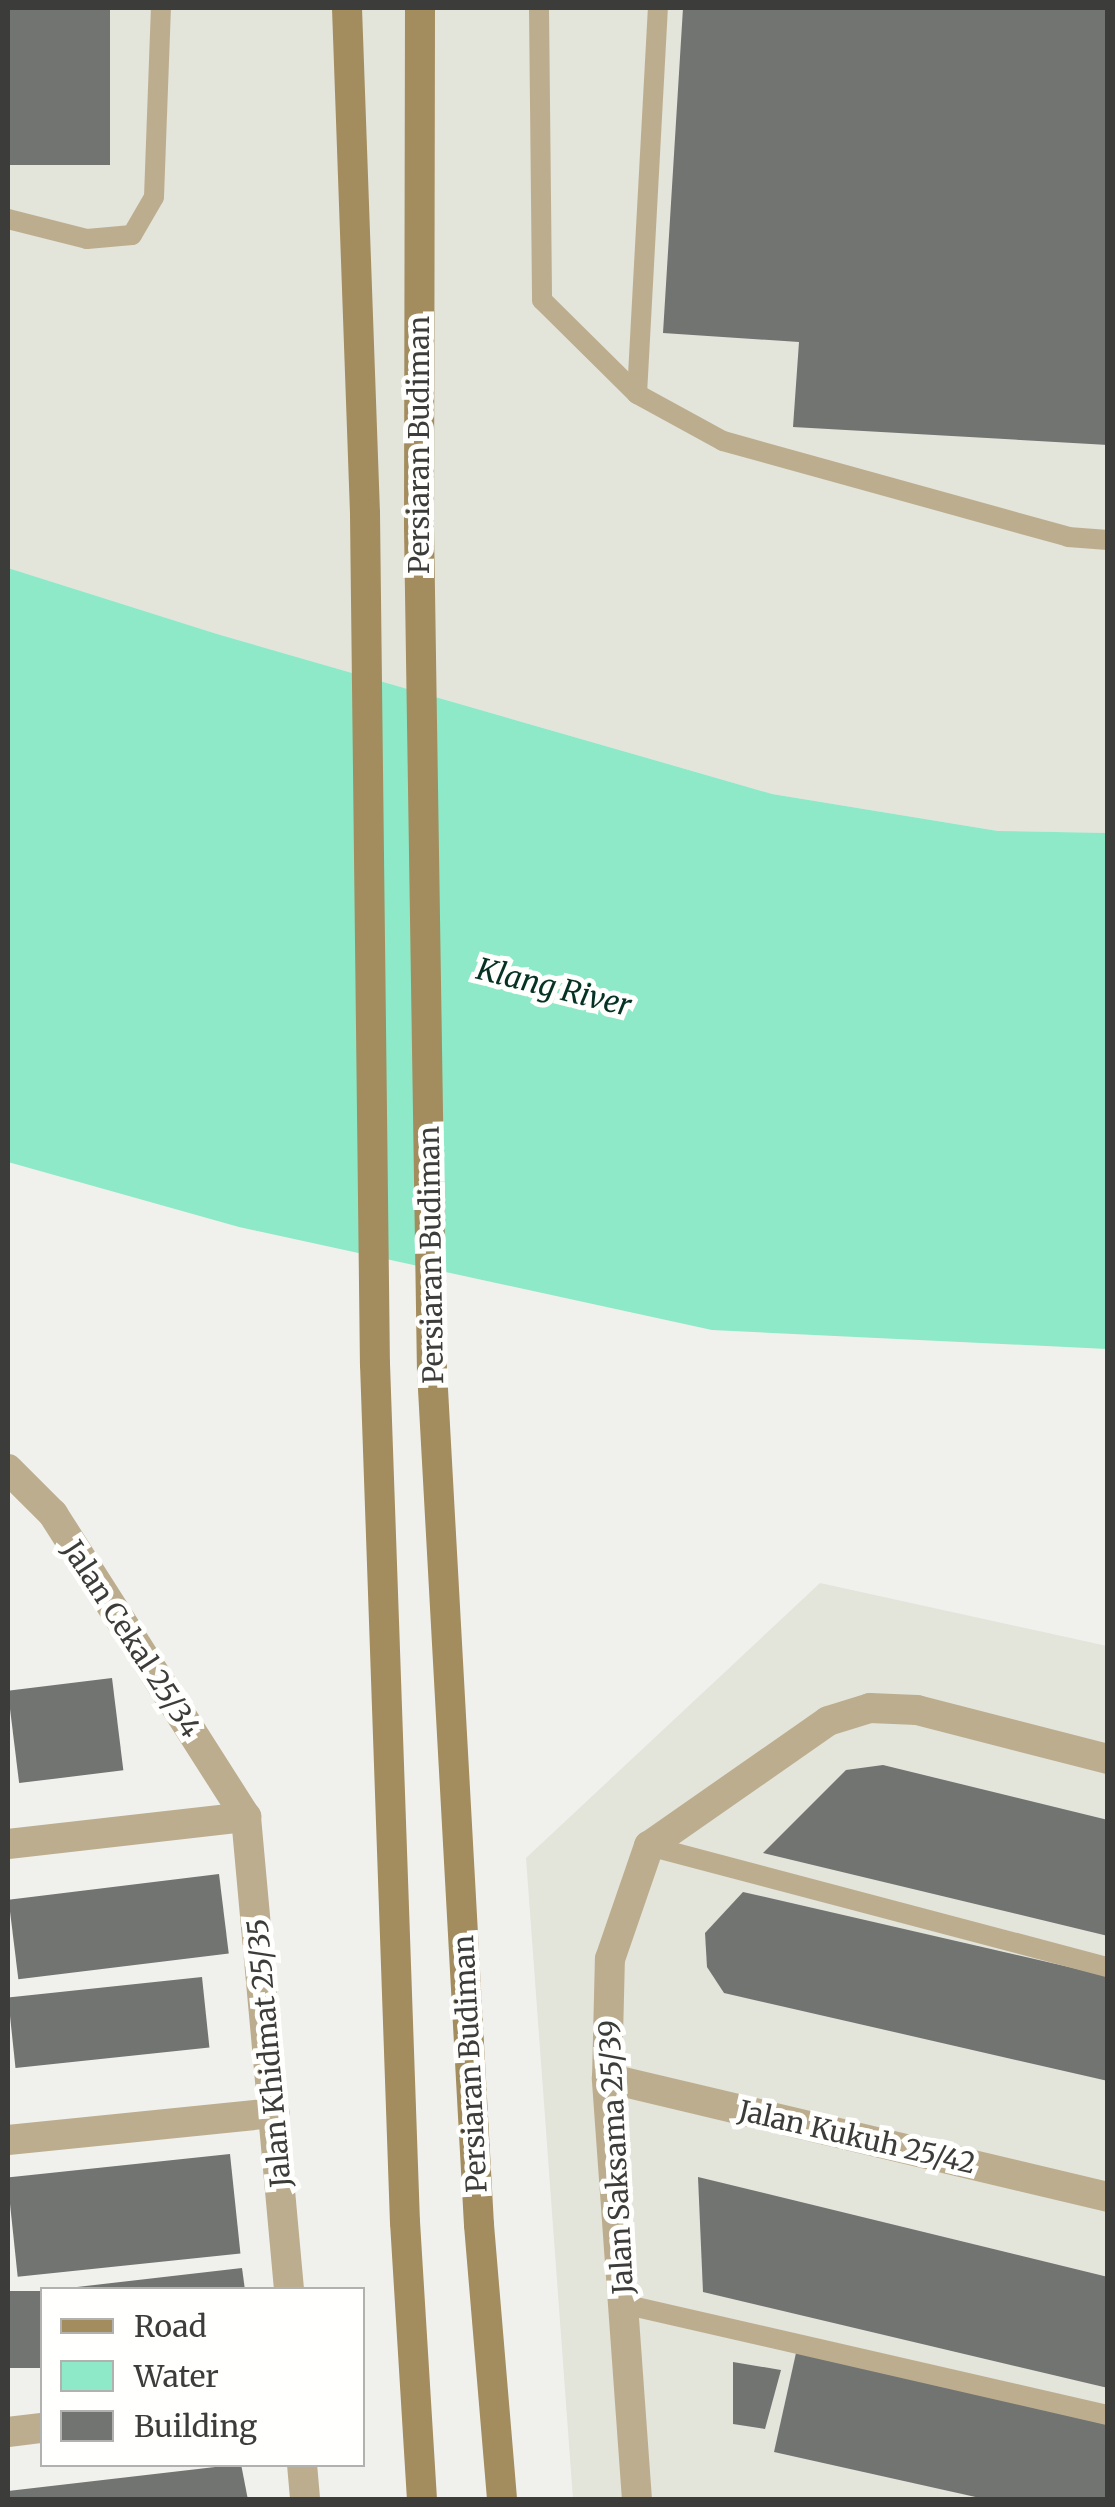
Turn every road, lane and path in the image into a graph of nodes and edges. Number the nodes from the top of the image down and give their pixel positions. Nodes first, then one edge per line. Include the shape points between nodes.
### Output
1 (161, 8) edge
2 (346, 8) edge
3 (420, 8) edge
4 (539, 8) edge
5 (658, 8) edge
6 (8, 219) edge
7 (637, 394) junction
8 (1108, 540) edge
9 (8, 1469) edge
10 (1108, 1759) edge
11 (246, 1817) junction
12 (8, 1844) edge
13 (649, 1846) junction
14 (1108, 1967) edge
15 (607, 2078) junction
16 (276, 2113) junction
17 (8, 2140) edge
18 (1108, 2196) edge
19 (289, 2287) edge
20 (623, 2304) junction
21 (1108, 2416) edge
22 (40, 2428) edge
23 (8, 2432) edge
24 (302, 2467) edge
25 (305, 2500) edge
26 (422, 2500) edge
27 (502, 2500) edge
28 (637, 2500) edge

1 - 6 lane via 154,197 132,234 87,239
2 - 26 main road, Persiaran Budiman via 364,514 375,1364 405,2222
3 - 27 main road, Persiaran Budiman via 419,527 432,1370 478,2205
4 - 7 lane via 542,300
5 - 7 lane
7 - 8 lane via 722,440 1068,538
9 - 11 street, Jalan Cekal 25/34 via 52,1514
10 - 13 street via 917,1710 870,1708 828,1721
11 - 12 street
11 - 16 street, Jalan Khidmat 25/35
13 - 14 lane
13 - 15 street, Jalan Saksama 25/39 via 610,1959
15 - 18 street, Jalan Kukuh 25/42
15 - 20 street, Jalan Saksama 25/39
16 - 17 street
16 - 19 street, Jalan Khidmat 25/35
20 - 21 lane
20 - 28 street, Jalan Saksama 25/39
22 - 23 street
24 - 25 street

